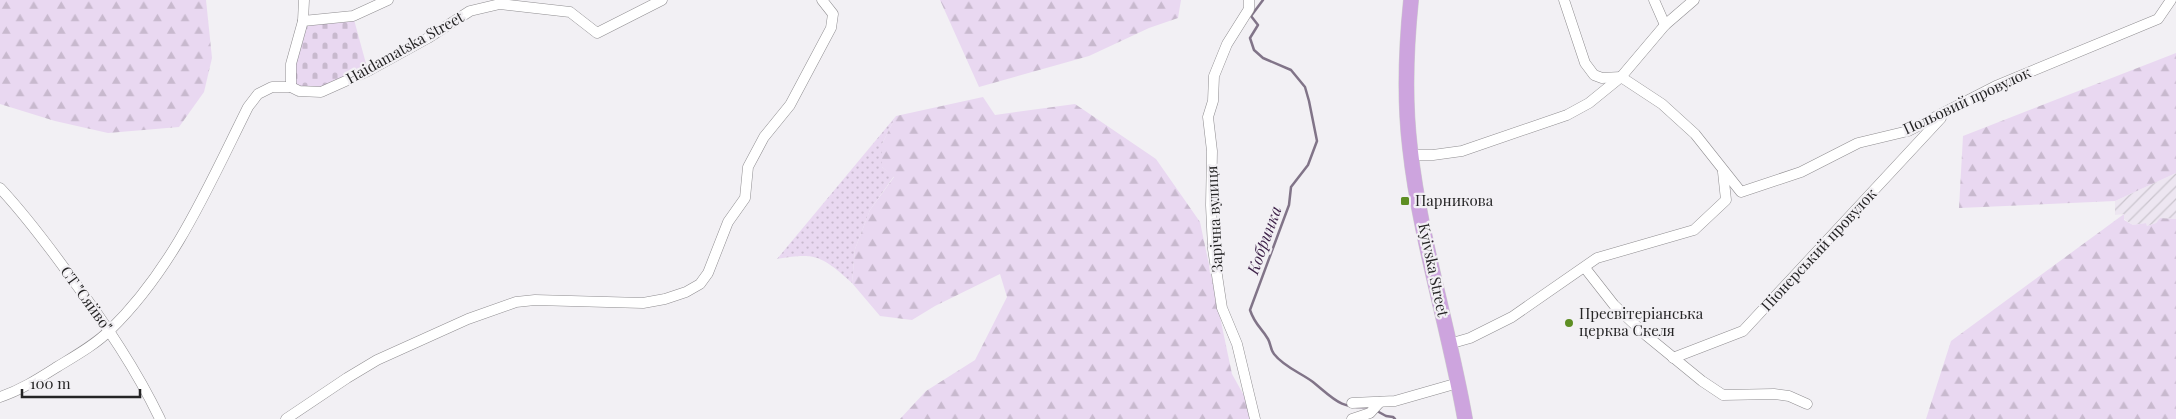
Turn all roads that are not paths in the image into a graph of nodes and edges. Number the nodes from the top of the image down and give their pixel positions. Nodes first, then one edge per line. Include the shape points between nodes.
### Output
1 (304, 0) edge
2 (388, 0) edge
3 (662, 0) edge
4 (822, 0) edge
5 (1249, 0) edge
6 (1411, 0) edge
7 (1564, 0) edge
8 (1654, 0) edge
9 (1694, 0) edge
10 (2171, 0) edge
11 (302, 21) junction
12 (1665, 25) junction
13 (1621, 77) junction
14 (291, 87) junction
15 (1945, 113) junction
16 (1411, 155) junction
17 (1723, 172) junction
18 (0, 188) edge
19 (1585, 268) junction
20 (110, 331) junction
21 (1449, 344) junction
22 (1673, 358) junction
23 (1458, 383) junction
24 (0, 397) edge
25 (1352, 404) dead end
26 (1807, 404) dead end
27 (1376, 408) junction
28 (160, 419) edge
29 (286, 419) edge
30 (1255, 419) edge
31 (1352, 419) edge
32 (1464, 419) edge

1 - 11 street
2 - 11 street via 353,16
3 - 14 street, Haidamatska Street via 597,33 570,12 500,4 470,11 368,71 321,92 299,91
4 - 29 street via 833,14 831,28 790,105 764,137 748,167 745,198 728,222 708,273 700,284 665,300 643,303 516,302 468,319 377,360
5 - 30 street, Зарічна вулиця via 1249,9 1227,44 1214,76 1213,102 1208,117 1212,151 1213,249 1222,308 1237,344
6 - 16 main road, Kyivska Street via 1405,67
7 - 13 street via 1588,69 1597,78
8 - 12 street
9 - 12 street
10 - 15 street, Польовий провулок via 2158,19 1998,85
11 - 14 street via 291,64
12 - 13 street
13 - 16 street via 1589,103 1567,115 1462,151
13 - 17 street, Польовий провулок via 1662,104 1695,134
14 - 20 street via 272,87 258,94 248,107 182,239
15 - 17 street, Польовий провулок via 1908,131 1858,143 1801,172 1741,192
15 - 22 street, Піонерський провулок via 1743,332
16 - 21 main road, Kyivska Street via 1417,198
17 - 19 street via 1726,200 1694,230 1597,258
18 - 20 street, СТ "Сяйво" via 25,214
19 - 21 street via 1512,317 1470,338
19 - 22 street via 1614,305
20 - 24 street via 20,390
20 - 28 street, СТ "Сяйво" via 145,387
21 - 23 main road, Kyivska Street
22 - 26 street via 1723,395 1774,394
23 - 27 street
23 - 32 main road, Kyivska Street
25 - 27 street
27 - 31 street

